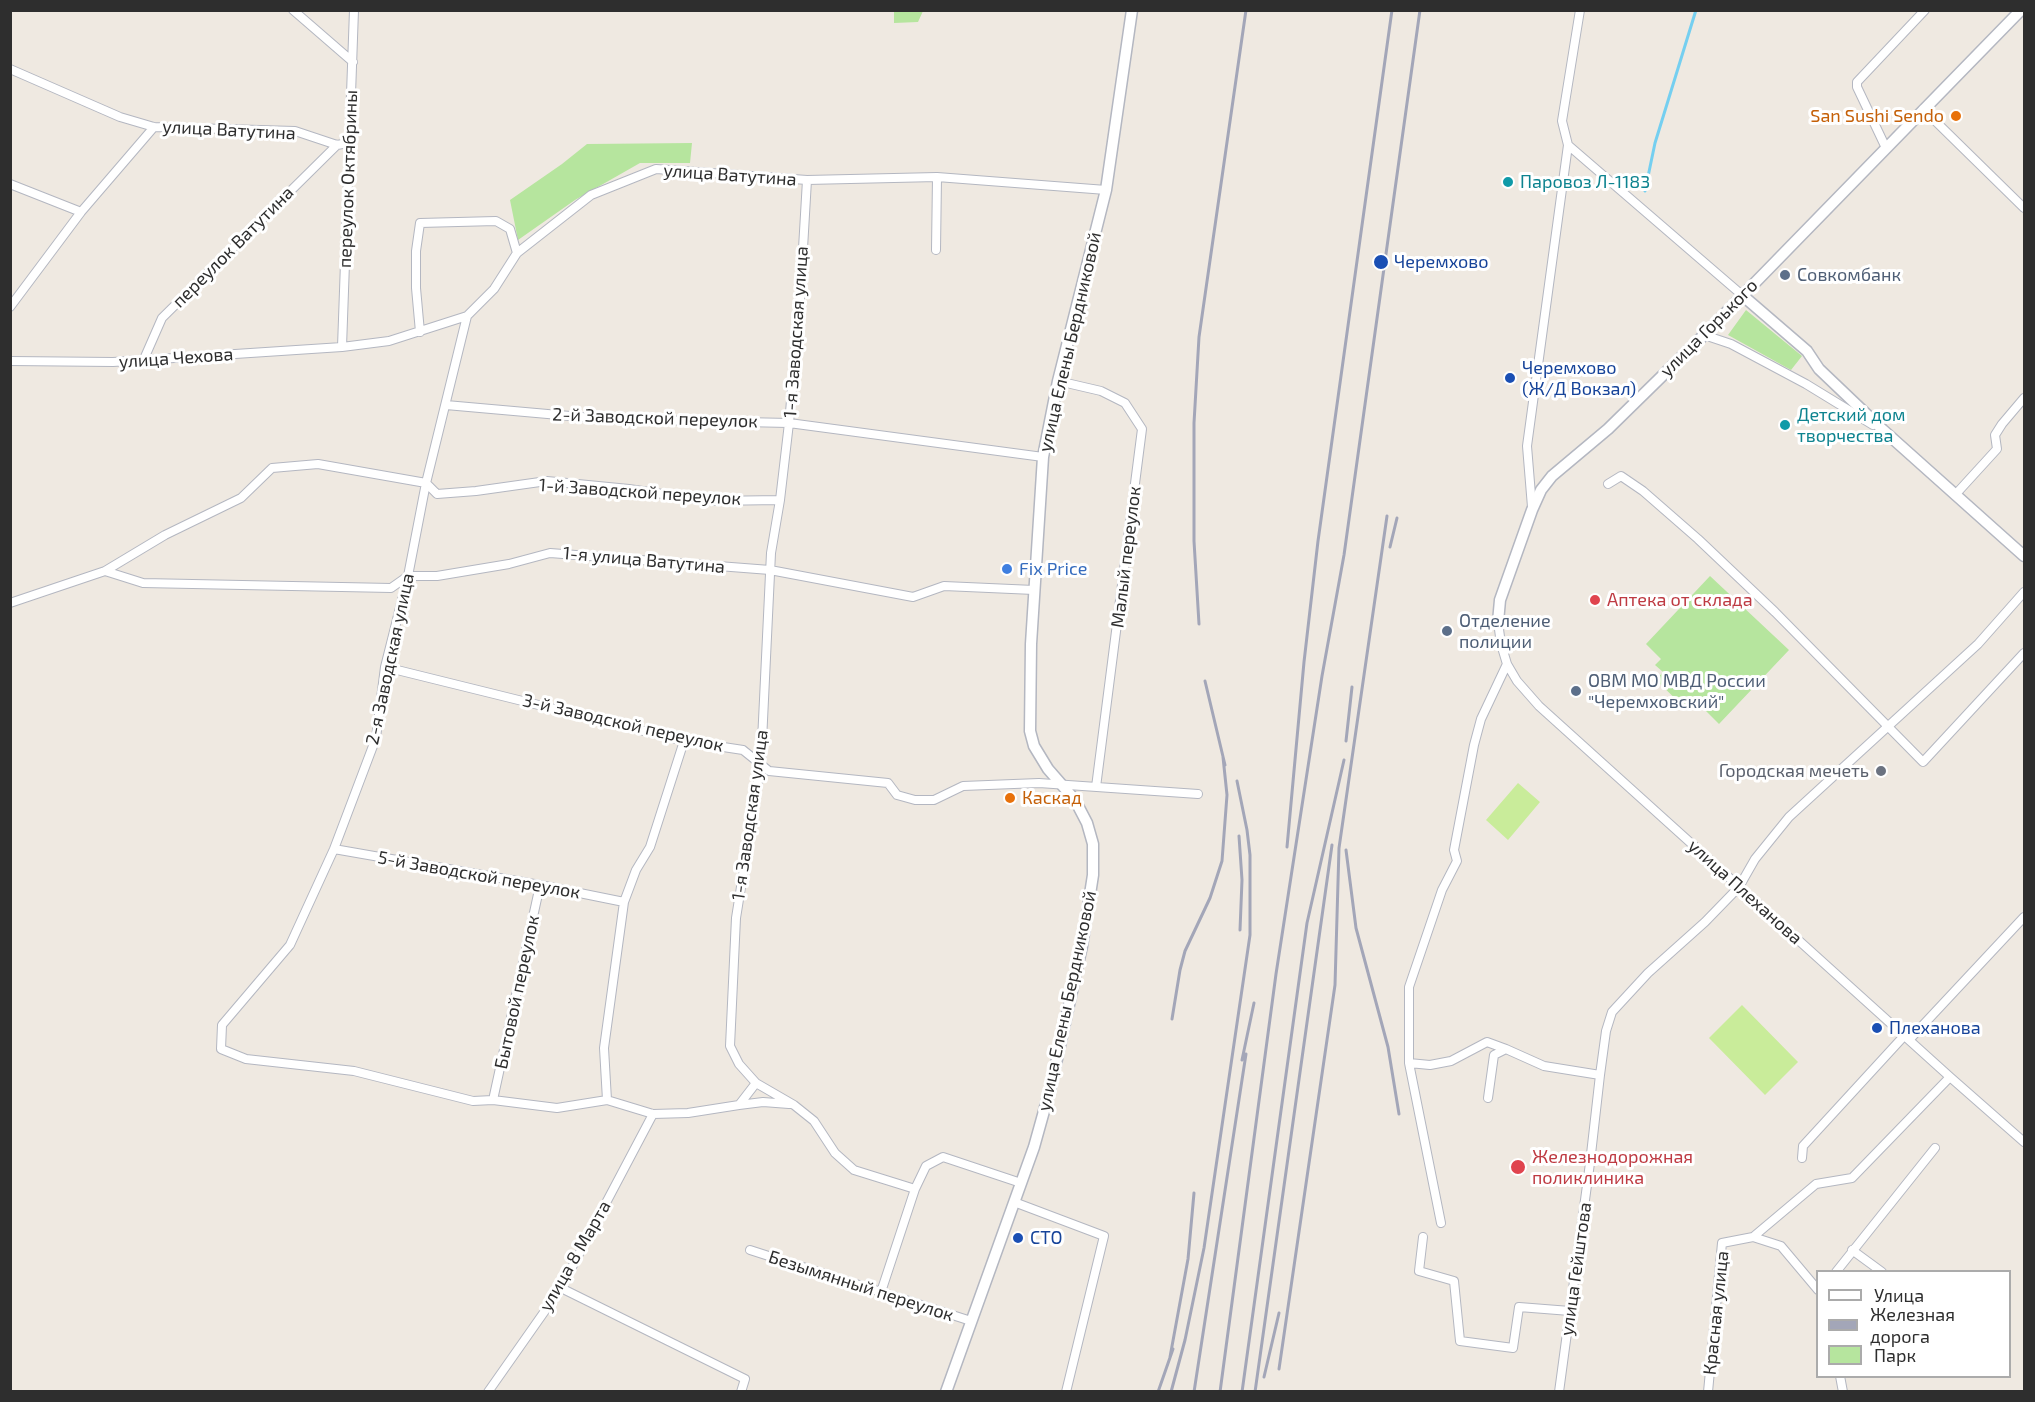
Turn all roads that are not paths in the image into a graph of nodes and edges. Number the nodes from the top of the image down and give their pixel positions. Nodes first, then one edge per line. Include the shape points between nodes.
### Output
1 (293, 10) edge
2 (354, 10) edge
3 (1132, 10) edge
4 (1580, 10) edge
5 (1925, 10) edge
6 (2020, 10) edge
7 (353, 62) junction
8 (10, 69) edge
9 (1923, 110) junction
10 (154, 127) junction
11 (348, 143) junction
12 (337, 145) junction
13 (1568, 145) junction
14 (1886, 148) junction
15 (937, 177) junction
16 (807, 180) junction
17 (10, 184) edge
18 (1106, 190) junction
19 (2025, 208) edge
20 (81, 212) junction
21 (936, 250) dead end
22 (517, 253) junction
23 (1742, 296) junction
24 (10, 307) edge
25 (467, 316) junction
26 (420, 332) junction
27 (1704, 335) junction
28 (342, 347) junction
29 (144, 359) junction
30 (10, 361) edge
31 (1058, 381) junction
32 (2025, 398) edge
33 (446, 405) junction
34 (789, 423) junction
35 (1882, 430) junction
36 (1043, 457) junction
37 (426, 483) junction
38 (1608, 484) dead end
39 (1955, 495) junction
40 (780, 500) junction
41 (1532, 510) junction
42 (2025, 556) edge
43 (770, 570) junction
44 (105, 571) junction
45 (408, 576) junction
46 (1034, 590) junction
47 (2025, 592) edge
48 (10, 603) edge
49 (1498, 622) joint
50 (2025, 653) edge
51 (1507, 664) junction
52 (385, 667) junction
53 (1888, 727) junction
54 (684, 741) junction
55 (761, 762) junction
56 (1062, 785) junction
57 (1096, 787) junction
58 (1198, 795) dead end
59 (334, 849) junction
60 (540, 885) junction
61 (1739, 887) junction
62 (624, 902) junction
63 (2025, 917) edge
64 (1907, 1038) junction
65 (1506, 1049) junction
66 (1409, 1064) junction
67 (1600, 1075) junction
68 (1950, 1077) junction
69 (756, 1083) junction
70 (1488, 1098) dead end
71 (494, 1100) junction
72 (607, 1100) junction
73 (738, 1105) junction
74 (794, 1105) junction
75 (653, 1114) junction
76 (2025, 1142) edge
77 (1935, 1148) dead end
78 (1802, 1158) dead end
79 (1021, 1183) junction
80 (915, 1188) junction
81 (1014, 1202) junction
82 (1441, 1222) dead end
83 (1423, 1237) dead end
84 (1753, 1237) junction
85 (750, 1250) dead end
86 (1852, 1250) junction
87 (1837, 1270) edge
88 (1879, 1270) edge
89 (561, 1288) junction
90 (1816, 1288) edge
91 (881, 1292) junction
92 (1570, 1311) junction
93 (971, 1321) junction
94 (488, 1392) edge
95 (741, 1392) edge
96 (946, 1392) edge
97 (1066, 1392) edge
98 (1559, 1392) edge
99 (1708, 1392) edge

1 - 7 street
2 - 7 street, переулок Октябрины
3 - 18 street, улица Елены Бердниковой
4 - 13 street via 1562,121
5 - 14 street via 1857,81
6 - 9 street, улица Горького
7 - 11 street, переулок Октябрины
8 - 10 street, улица Ватутина via 120,117
9 - 14 street, улица Горького
9 - 19 street
10 - 12 street, улица Ватутина via 295,131
10 - 20 street
11 - 12 street, улица Ватутина
11 - 28 street, переулок Октябрины
12 - 29 street, переулок Ватутина via 162,318
13 - 23 street
13 - 41 street via 1527,446
14 - 23 street, улица Горького
15 - 16 street, улица Ватутина
15 - 18 street, улица Ватутина
15 - 21 street
16 - 22 street, улица Ватутина via 656,169 591,195
16 - 34 street, 1-я Заводская улица
17 - 20 street
18 - 31 street, улица Елены Бердниковой
20 - 24 street
22 - 25 street, улица Ватутина via 494,289
22 - 26 street via 510,228 496,221 420,223 416,288
23 - 27 street, улица Горького
23 - 35 street via 1807,351 1818,369
25 - 26 street, улица Ватутина
25 - 33 street, 2-я Заводская улица
26 - 28 street, улица Ватутина
27 - 35 street via 1806,384
27 - 41 street, улица Горького via 1608,429 1552,476
28 - 29 street, улица Чехова
29 - 30 street, улица Чехова
31 - 36 street, улица Елены Бердниковой
31 - 57 street, Малый переулок via 1101,391 1125,403 1142,429
32 - 39 street via 1995,435 1997,449
33 - 34 street, 2-й Заводской переулок via 604,419
33 - 37 street, 2-я Заводская улица
34 - 36 street, 2-й Заводской переулок
34 - 40 street, 1-я Заводская улица
35 - 39 street
36 - 46 street, улица Елены Бердниковой
37 - 40 street, 1-й Заводской переулок via 437,494 548,481 710,501
37 - 44 street, 1-й Заводской переулок via 318,464 272,468 242,498 165,535
37 - 45 street, 2-я Заводская улица
38 - 53 street via 1621,476 1698,538
39 - 42 street
40 - 43 street, 1-я Заводская улица
41 - 49 street, улица Горького via 1500,600
43 - 45 street, 1-я улица Ватутина via 550,553 437,576
43 - 46 street, 1-я улица Ватутина via 913,597 944,586
43 - 55 street, 1-я Заводская улица
44 - 45 street, 1-я улица Ватутина via 143,583 380,588 391,588
44 - 48 street
45 - 52 street, 2-я Заводская улица
46 - 56 street, улица Елены Бердниковой via 1030,731 1034,746
47 - 53 street via 1978,644
49 - 51 street, улица Плеханова
50 - 53 street via 1923,762
51 - 61 street, улица Плеханова via 1539,706
51 - 66 street via 1481,719 1474,745 1454,850 1457,861 1442,890 1409,987
52 - 54 street, 3-й Заводской переулок
52 - 59 street, 2-я Заводская улица via 376,738
53 - 61 street via 1789,818 1755,859
54 - 55 street, 3-й Заводской переулок via 743,750
54 - 62 street via 650,847
55 - 56 street, 3-й Заводской переулок via 769,771 888,783 897,795 915,800 934,800 963,786
55 - 69 street, 1-я Заводская улица via 736,918 730,1046
56 - 57 street, 3-й Заводской переулок
56 - 79 street, улица Елены Бердниковой via 1087,823 1093,844 1093,875 1082,946 1051,1086
57 - 58 street, 3-й Заводской переулок
59 - 60 street, 5-й Заводской переулок
59 - 71 street, 2-я Заводская улица via 290,945 222,1025 220,1049 246,1059 354,1071 473,1101
60 - 62 street, 5-й Заводской переулок
60 - 71 street, Бытовой переулок
61 - 64 street, улица Плеханова
61 - 67 street, улица Гейштова via 1612,1012
62 - 72 street via 604,1048
63 - 64 street
64 - 68 street, улица Плеханова
64 - 78 street via 1803,1146
65 - 66 street via 1487,1042 1451,1061
65 - 67 street via 1545,1066
65 - 70 street via 1494,1054
66 - 82 street
67 - 92 street, улица Гейштова
68 - 76 street, улица Плеханова
68 - 84 street via 1852,1178 1816,1184
69 - 73 street
69 - 74 street, 1-я Заводская улица
71 - 72 street via 557,1108
72 - 75 street
73 - 74 street
73 - 75 street
74 - 80 street, 1-я Заводская улица via 814,1120 835,1153 854,1170
75 - 89 street, улица 8 Марта
77 - 86 street
79 - 80 street via 943,1157 926,1166
79 - 81 street, улица Елены Бердниковой
80 - 91 street
81 - 93 street, улица Елены Бердниковой
81 - 97 street via 1104,1236
83 - 92 street via 1419,1271 1455,1281 1460,1341 1513,1348 1519,1307
84 - 90 street, Красная улица via 1781,1246
84 - 99 street, Красная улица via 1722,1243
85 - 91 street, Безымянный переулок
86 - 87 street
86 - 88 street
89 - 94 street, улица 8 Марта
89 - 95 street via 745,1379
91 - 93 street, Безымянный переулок
92 - 98 street, улица Гейштова
93 - 96 street, улица Елены Бердниковой

